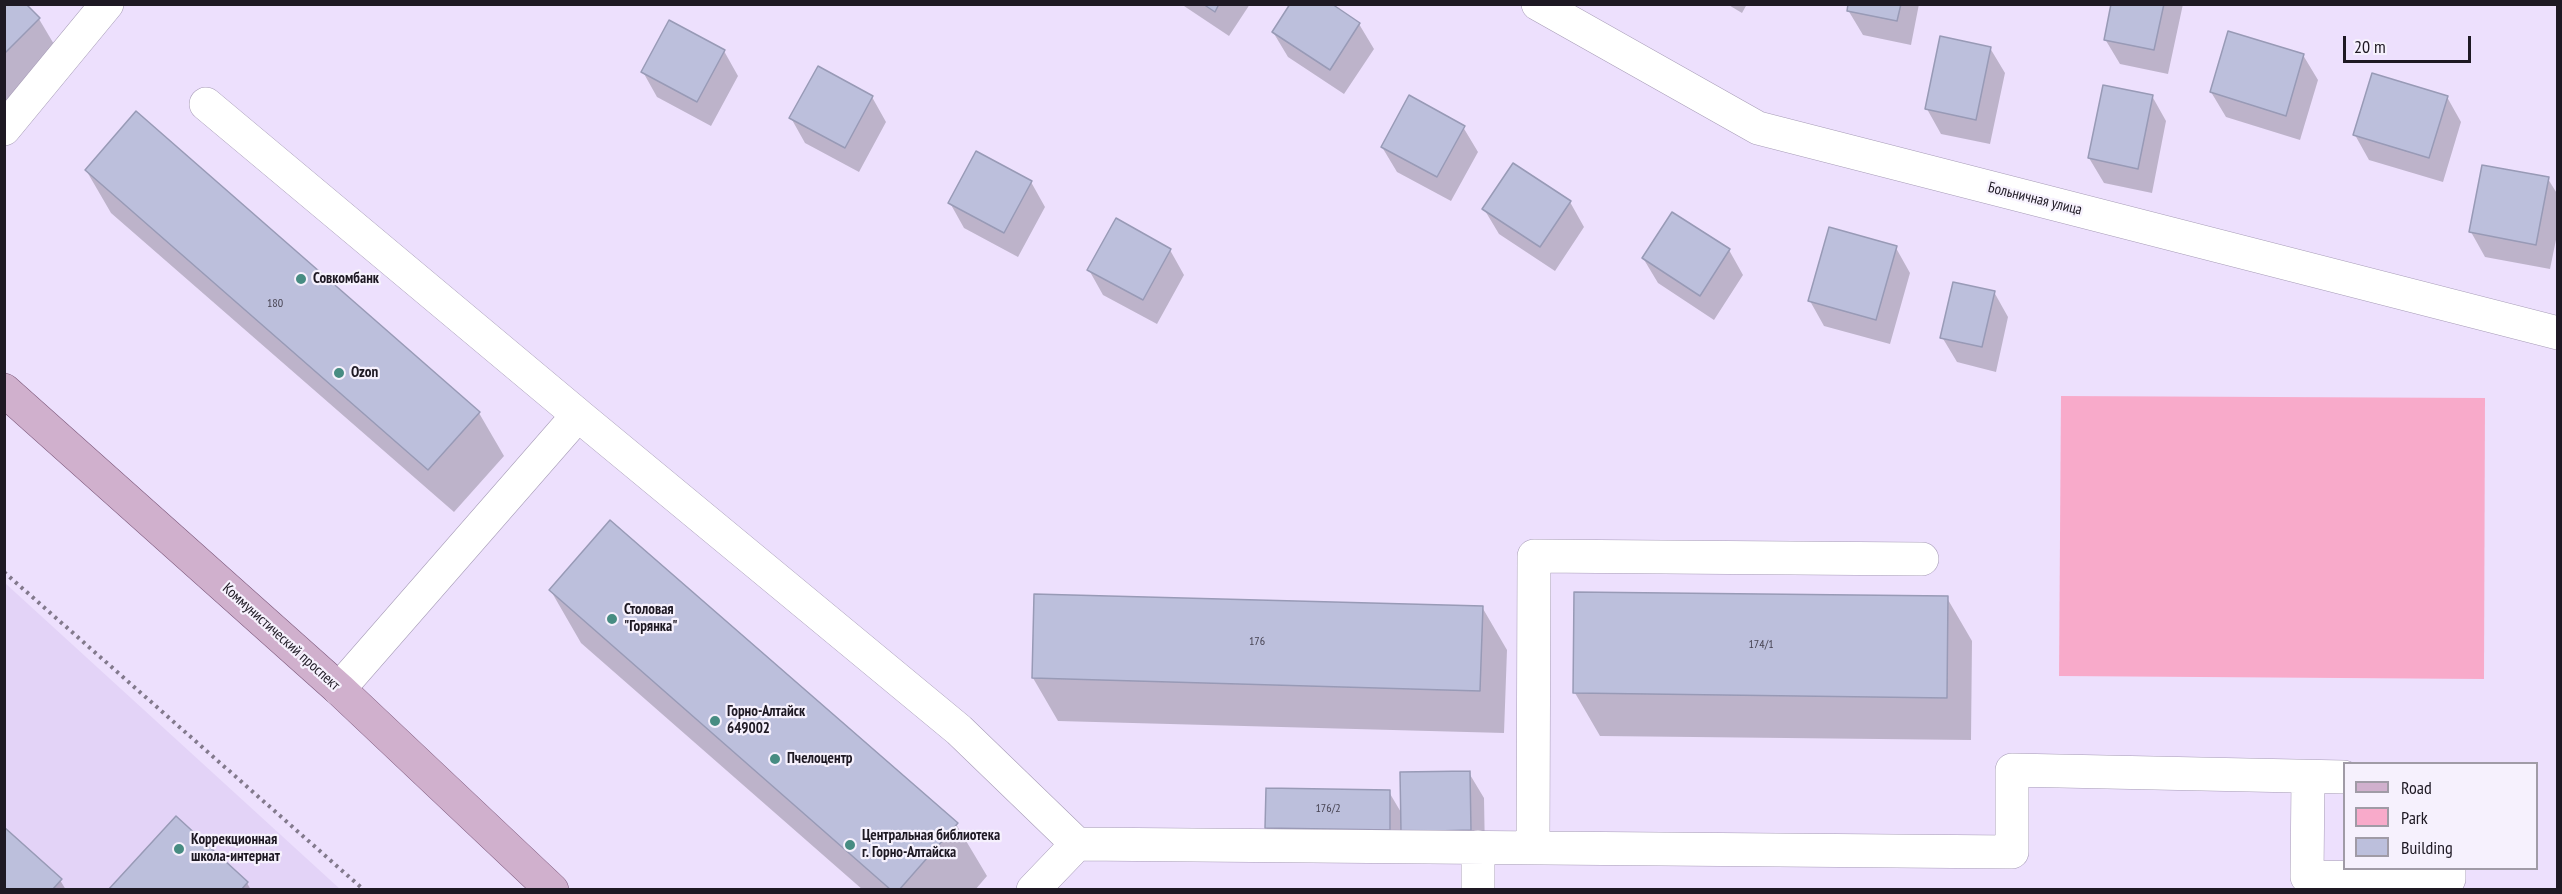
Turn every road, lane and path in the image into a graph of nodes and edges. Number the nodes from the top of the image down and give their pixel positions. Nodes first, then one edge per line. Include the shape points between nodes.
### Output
1 (106, 4) edge
2 (1538, 4) edge
3 (206, 105) dead end
4 (4, 129) edge
5 (2558, 333) edge
6 (4, 390) edge
7 (578, 415) junction
8 (1922, 559) dead end
9 (4, 572) edge
10 (339, 688) junction
11 (2308, 777) junction
12 (2343, 777) edge
13 (1077, 844) junction
14 (1478, 848) junction
15 (1533, 848) junction
16 (2449, 870) edge
17 (550, 889) edge
18 (364, 890) edge
19 (1033, 890) edge
20 (1478, 890) edge

1 - 4 street
2 - 5 street, Больничная улица via 1758,128
3 - 7 street
6 - 10 main road, Коммунистический проспект
7 - 10 street
7 - 13 street via 959,730
8 - 15 street via 1534,556
9 - 18 path
10 - 17 main road, Коммунистический проспект
11 - 12 street
11 - 15 street via 2012,770 2012,852
11 - 16 street via 2307,877 2449,879
13 - 14 street
13 - 19 street
14 - 15 street
14 - 20 street

